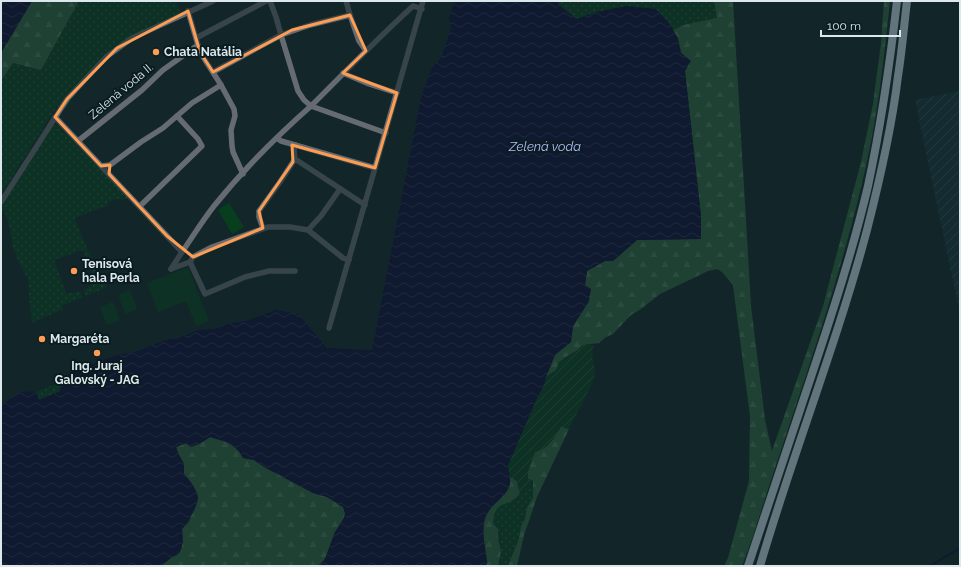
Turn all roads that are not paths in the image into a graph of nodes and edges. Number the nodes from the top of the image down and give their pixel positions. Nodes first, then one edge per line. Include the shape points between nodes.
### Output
1 (196, 1) edge
2 (213, 1) edge
3 (266, 1) edge
4 (270, 1) edge
5 (346, 1) edge
6 (418, 1) edge
7 (423, 1) edge
8 (897, 1) edge
9 (907, 1) edge
10 (413, 6) junction
11 (199, 7) junction
12 (422, 9) junction
13 (188, 11) junction
14 (350, 15) junction
15 (281, 35) junction
16 (196, 38) junction
17 (198, 44) junction
18 (366, 52) junction
19 (213, 72) junction
20 (343, 74) junction
21 (221, 85) junction
22 (397, 93) junction
23 (311, 106) junction
24 (177, 116) junction
25 (55, 117) junction
26 (386, 133) junction
27 (277, 138) junction
28 (78, 141) junction
29 (295, 146) junction
30 (295, 159) junction
31 (110, 165) junction
32 (102, 166) junction
33 (375, 168) junction
34 (109, 174) junction
35 (242, 174) junction
36 (340, 189) junction
37 (1, 202) edge
38 (365, 205) junction
39 (140, 206) junction
40 (263, 228) junction
41 (308, 230) junction
42 (183, 250) junction
43 (191, 260) junction
44 (348, 260) junction
45 (296, 271) dead end
46 (329, 328) dead end
47 (748, 566) edge
48 (760, 566) edge

1 - 11 street
2 - 11 street
3 - 16 street
4 - 15 street
5 - 14 street
6 - 10 street
7 - 12 street
8 - 47 highway via 884,103 857,227 828,328
9 - 48 highway via 892,114 867,229 837,331
10 - 12 street
10 - 18 street
11 - 13 street
12 - 22 street
13 - 16 street
13 - 25 street via 148,29 106,57 67,99
14 - 15 street
14 - 18 street via 359,42
15 - 19 street
15 - 23 street via 298,91
16 - 17 street
17 - 19 street
17 - 28 street, Zelená voda II.
18 - 20 street
19 - 21 street
20 - 22 street
20 - 23 street
21 - 24 street
21 - 35 street via 235,112 231,130 232,146
22 - 26 street
23 - 26 street
23 - 27 street
24 - 31 street
24 - 39 street via 202,146
25 - 28 street
25 - 37 street
26 - 33 street
27 - 29 street
27 - 35 street
28 - 32 street
29 - 30 street
29 - 33 street
30 - 36 street
30 - 40 street via 259,210
31 - 32 street
31 - 34 street
32 - 34 street
33 - 38 street
34 - 39 street
35 - 42 street via 214,206
36 - 38 street
36 - 41 street
38 - 44 street
39 - 42 street
40 - 41 street via 290,227
40 - 43 street via 212,247
41 - 44 street
42 - 43 street
42 - 43 street via 171,269
43 - 45 street via 205,294 245,277 269,271
44 - 46 street

